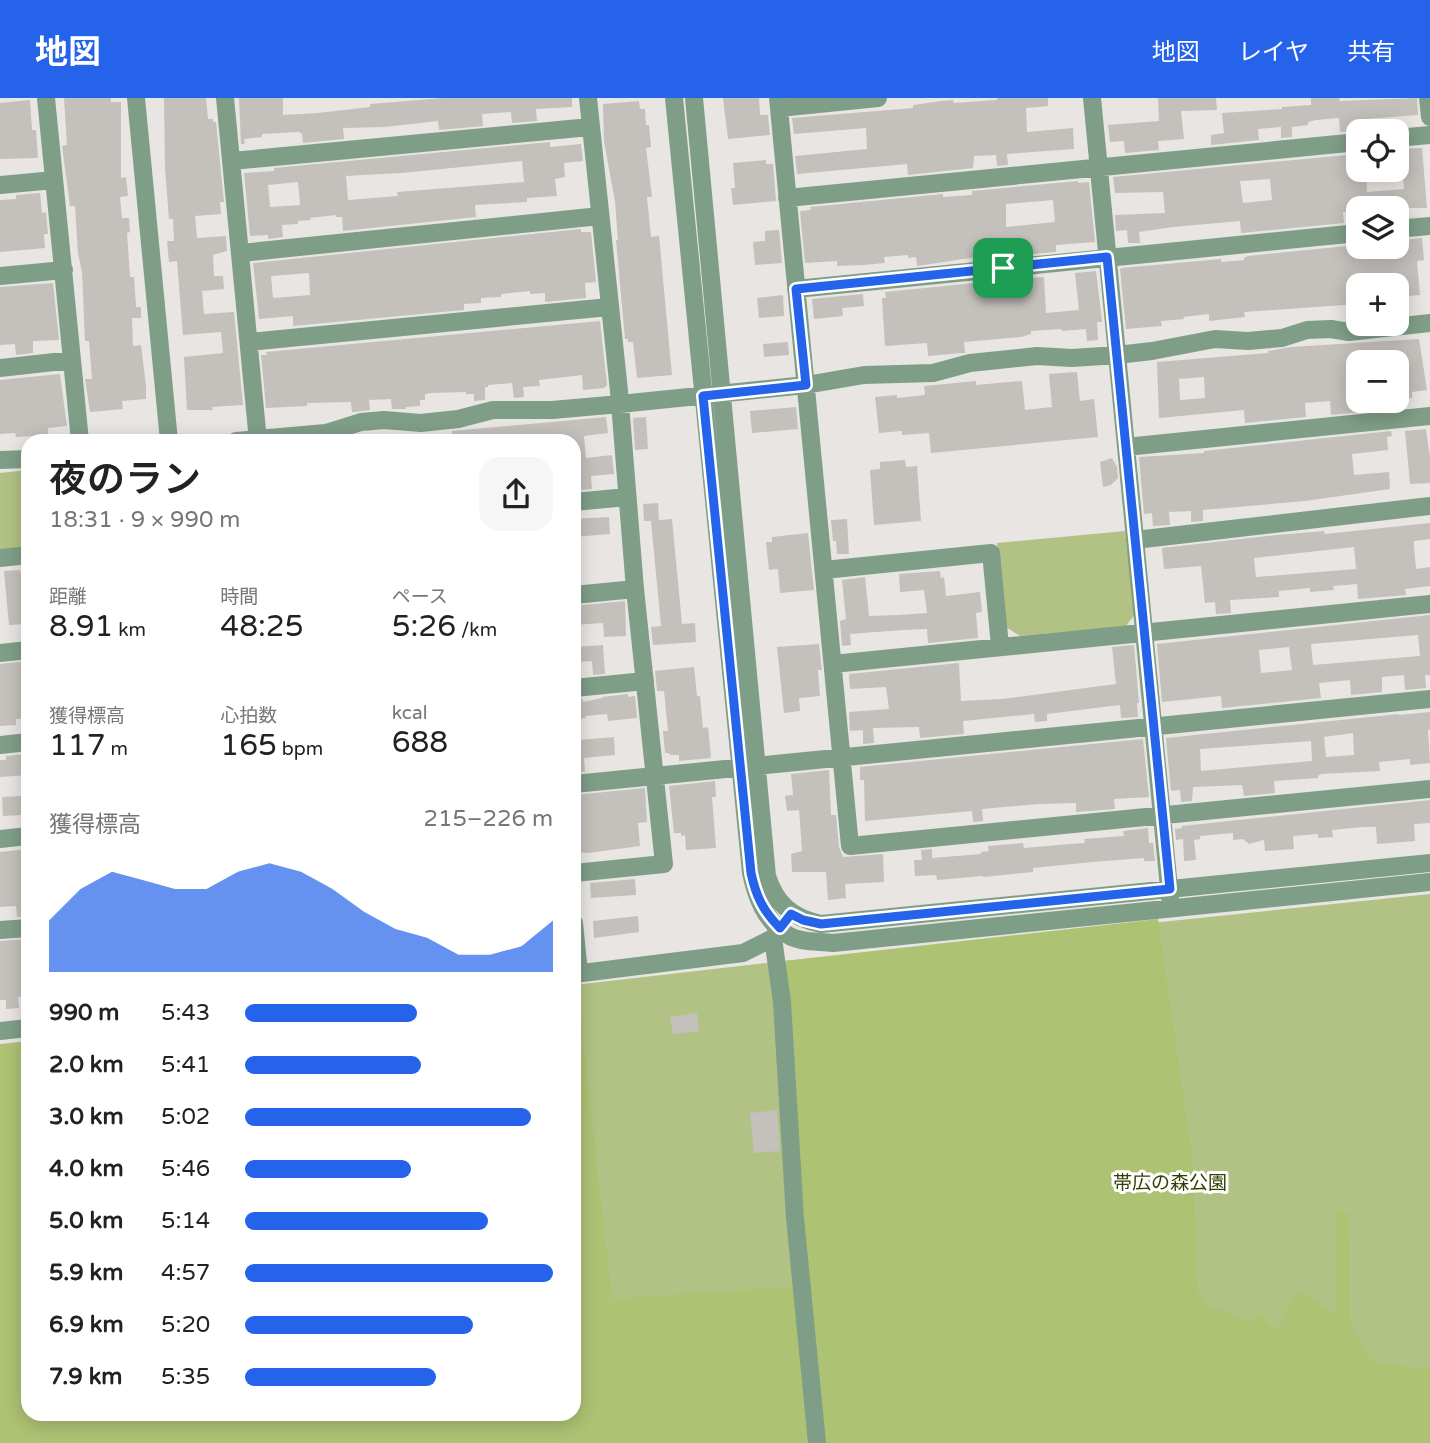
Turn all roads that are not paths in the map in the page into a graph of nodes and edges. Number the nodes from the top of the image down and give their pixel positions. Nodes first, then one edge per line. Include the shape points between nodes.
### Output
1 (46, 98) edge
2 (136, 98) edge
3 (225, 98) edge
4 (588, 98) edge
5 (674, 98) edge
6 (694, 98) edge
7 (878, 98) edge
8 (1091, 98) edge
9 (1428, 98) edge
10 (778, 103) edge
11 (1430, 117) edge
12 (590, 127) junction
13 (1430, 135) edge
14 (1409, 137) edge
15 (1346, 143) edge
16 (232, 162) junction
17 (1098, 167) junction
18 (54, 180) junction
19 (0, 185) edge
20 (787, 198) junction
21 (600, 216) junction
22 (1430, 226) edge
23 (1409, 228) edge
24 (1346, 234) edge
25 (241, 253) junction
26 (1107, 257) junction
27 (64, 270) junction
28 (0, 276) edge
29 (796, 289) junction
30 (609, 307) junction
31 (1430, 323) edge
32 (1430, 331) edge
33 (249, 342) junction
34 (1117, 355) junction
35 (72, 360) junction
36 (0, 368) edge
37 (806, 385) junction
38 (723, 394) junction
39 (703, 396) junction
40 (620, 404) junction
41 (1430, 416) edge
42 (79, 434) edge
43 (168, 434) edge
44 (257, 434) edge
45 (316, 434) edge
46 (1126, 447) junction
47 (21, 459) edge
48 (0, 460) edge
49 (628, 497) junction
50 (581, 501) edge
51 (1430, 506) edge
52 (1135, 540) junction
53 (21, 556) edge
54 (0, 558) edge
55 (824, 570) junction
56 (635, 589) junction
57 (581, 594) edge
58 (1430, 604) edge
59 (1143, 633) junction
60 (1000, 646) junction
61 (21, 651) edge
62 (0, 653) edge
63 (833, 664) junction
64 (645, 681) junction
65 (581, 687) edge
66 (1430, 699) edge
67 (1152, 726) junction
68 (21, 743) edge
69 (0, 745) edge
70 (842, 756) junction
71 (758, 764) junction
72 (739, 766) junction
73 (656, 775) junction
74 (581, 782) edge
75 (1430, 789) edge
76 (1162, 816) junction
77 (21, 837) edge
78 (0, 839) edge
79 (1430, 863) edge
80 (581, 872) edge
81 (1430, 882) edge
82 (1170, 889) junction
83 (1172, 909) junction
84 (781, 927) junction
85 (21, 928) edge
86 (0, 930) edge
87 (581, 973) edge
88 (21, 1029) edge
89 (0, 1031) edge
90 (817, 1443) edge

1 - 18 street
2 - 43 street
3 - 16 street
4 - 12 street
5 - 39 street
6 - 38 street
7 - 10 street
8 - 17 street
9 - 11 street
10 - 20 street
12 - 16 street
12 - 21 street
13 - 14 street
15 - 17 street
16 - 25 street
17 - 20 street
17 - 26 street
18 - 19 street
18 - 27 street
20 - 29 street
21 - 25 street
21 - 30 street
22 - 23 street
24 - 26 street
25 - 33 street
26 - 29 street
26 - 34 street
27 - 28 street
27 - 35 street
29 - 37 street
30 - 33 street
30 - 40 street
31 - 32 street
31 - 34 street via 1349,332 1307,330 1248,341 1216,339
33 - 44 street
34 - 37 street via 1037,356 970,363 933,373 864,375
34 - 46 street
35 - 36 street
35 - 42 street
37 - 38 street
37 - 55 street
38 - 39 street
38 - 71 street
39 - 40 street
39 - 72 street
40 - 45 street via 493,410 421,423 361,422
40 - 49 street
41 - 46 street
46 - 52 street
47 - 48 street
49 - 50 street
49 - 56 street
51 - 52 street
52 - 59 street
53 - 54 street
55 - 60 street via 991,553
55 - 63 street
56 - 57 street
56 - 64 street
58 - 59 street
59 - 60 street
59 - 67 street
60 - 63 street
61 - 62 street
63 - 70 street
64 - 65 street
64 - 73 street
66 - 67 street
67 - 70 street
67 - 76 street
68 - 69 street
70 - 71 street
70 - 76 street via 850,846
71 - 72 street
71 - 84 street via 767,876
72 - 73 street
72 - 84 street via 756,896 766,914
73 - 74 street
73 - 80 street via 664,864
75 - 76 street
76 - 82 street
77 - 78 street
79 - 82 street
81 - 83 street
82 - 83 street
82 - 84 street via 821,924 803,920
83 - 84 street via 833,943 788,936
84 - 87 street via 743,953
84 - 90 street via 796,1218
85 - 86 street
88 - 89 street

